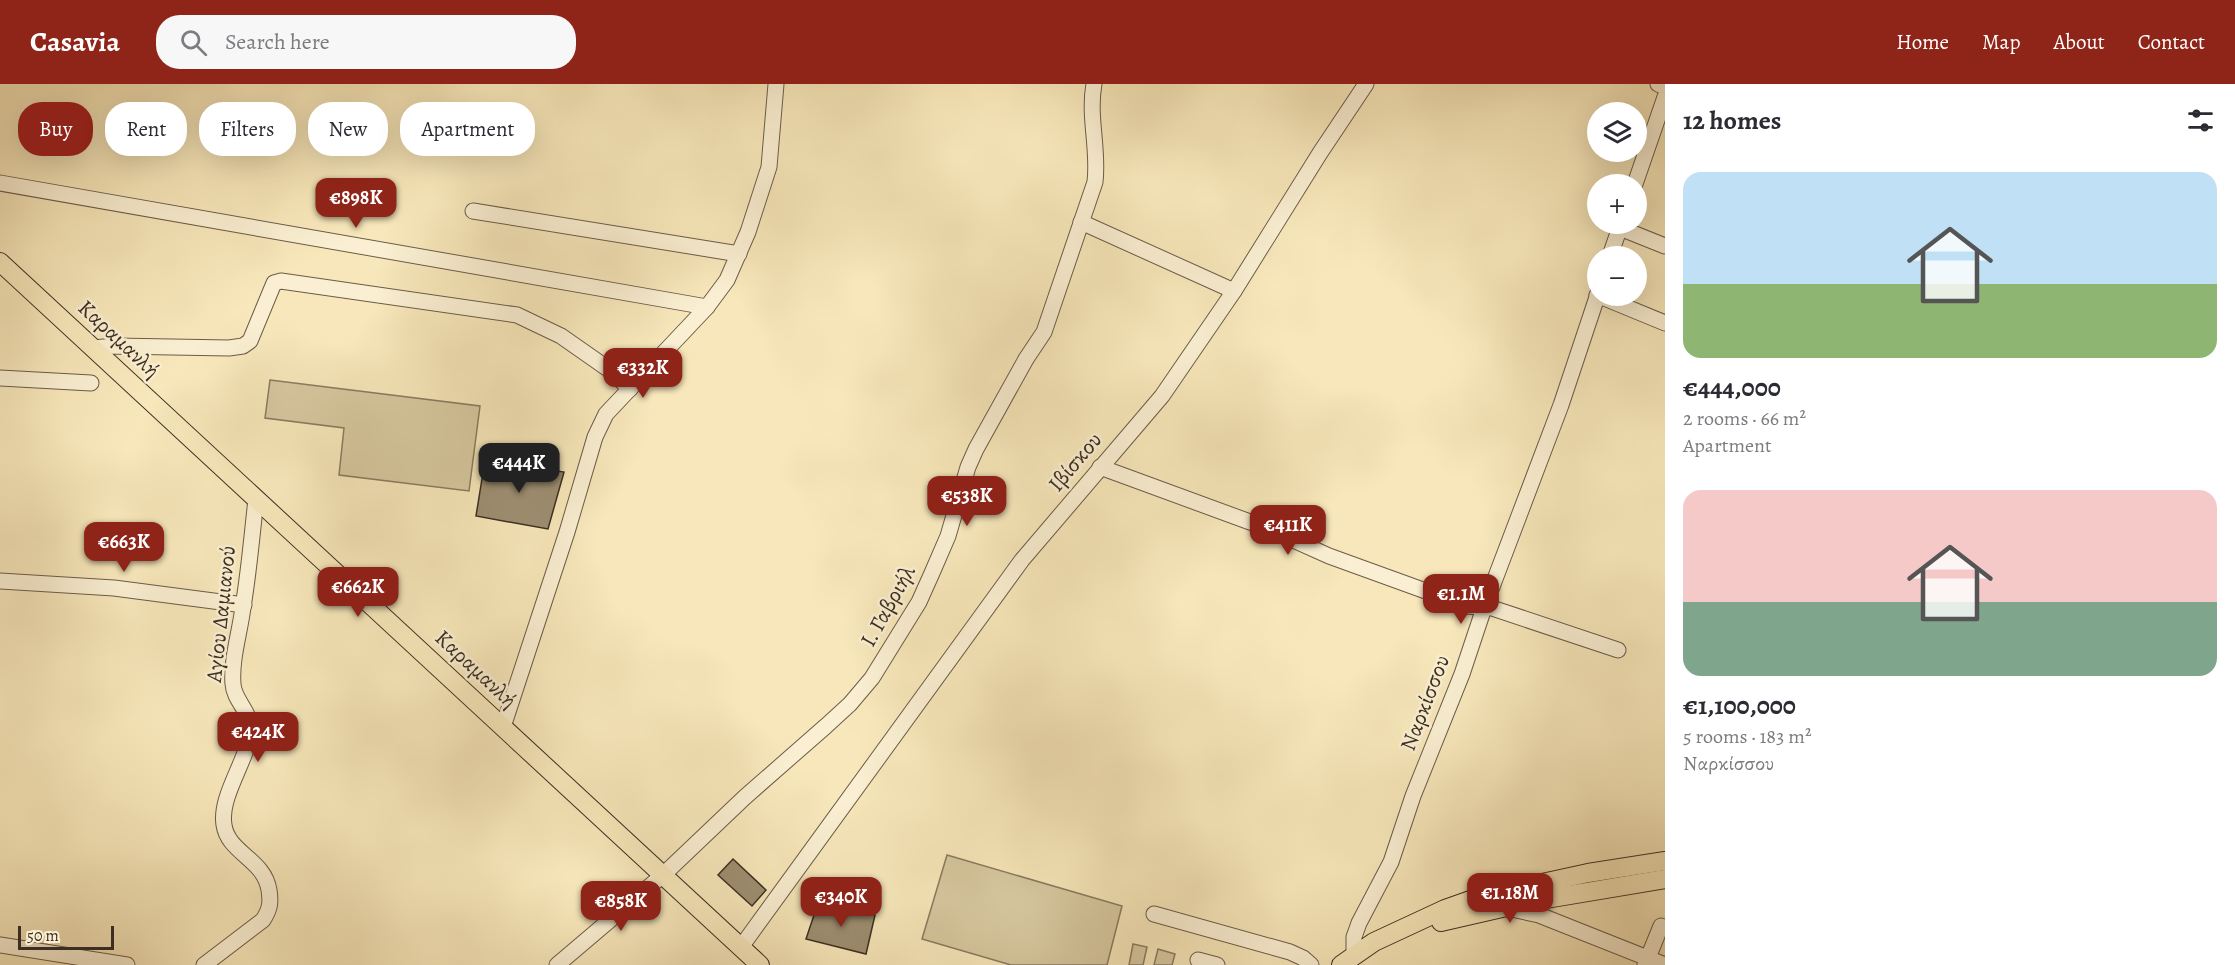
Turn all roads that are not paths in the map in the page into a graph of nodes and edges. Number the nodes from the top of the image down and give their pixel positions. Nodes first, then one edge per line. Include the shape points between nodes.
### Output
1 (776, 84) edge
2 (1094, 84) edge
3 (1366, 84) edge
4 (1658, 84) edge
5 (1665, 87) edge
6 (1665, 97) edge
7 (1638, 174) edge
8 (0, 183) edge
9 (473, 211) dead end
10 (1082, 222) junction
11 (1639, 234) edge
12 (1665, 246) edge
13 (739, 254) junction
14 (0, 262) edge
15 (1234, 291) junction
16 (1593, 306) edge
17 (1624, 306) edge
18 (707, 307) junction
19 (1665, 323) edge
20 (93, 348) junction
21 (0, 378) edge
22 (91, 383) dead end
23 (630, 389) junction
24 (1101, 466) junction
25 (256, 499) junction
26 (0, 581) edge
27 (244, 605) junction
28 (1484, 608) junction
29 (1618, 650) dead end
30 (503, 727) junction
31 (1665, 861) edge
32 (663, 875) junction
33 (1665, 879) edge
34 (1501, 907) junction
35 (1154, 914) dead end
36 (1661, 926) dead end
37 (0, 945) edge
38 (741, 947) junction
39 (1198, 960) dead end
40 (1347, 961) edge
41 (1646, 962) edge
42 (127, 965) edge
43 (204, 965) edge
44 (557, 965) edge
45 (760, 965) edge
46 (1217, 965) edge
47 (1310, 965) edge
48 (1665, 965) edge

1 - 13 street via 769,167
2 - 10 street, Ι. Γαβριήλ via 1092,113 1097,165
3 - 15 street, Ιβίσκου
4 - 5 street
6 - 7 street
8 - 18 street
9 - 13 street
10 - 15 street
10 - 32 street, Ι. Γαβριήλ via 1049,322 976,449 948,536 919,602 872,678 850,704
11 - 12 street
13 - 18 street via 727,280
14 - 20 main road, Καραμανλή
15 - 24 street, Ιβίσκου via 1162,396
16 - 28 street, Ναρκίσσου via 1561,405
17 - 19 street
18 - 23 street
20 - 23 street via 243,346 250,341 274,284 281,281 517,315 561,336
20 - 25 main road, Καραμανλή
21 - 22 street
23 - 30 street via 606,414 595,437
24 - 28 street via 1340,560 1467,606
24 - 38 street, Ιβίσκου via 1022,560
25 - 27 street, Αγίου Δαμιανού
25 - 30 main road, Καραμανλή
26 - 27 street via 114,588
27 - 43 street, Αγίου Δαμιανού via 233,686 249,716 250,730 223,815 224,826 237,848 259,867 271,902 263,920
28 - 29 street
28 - 40 street, Ναρκίσσου via 1391,862 1359,923
30 - 32 main road, Καραμανλή
31 - 40 main road via 1482,896 1374,942
32 - 38 main road, Καραμανλή
32 - 44 street, Ι. Γαβριήλ
33 - 34 main road
34 - 40 main road via 1446,920
34 - 41 street via 1539,915
35 - 47 street via 1290,952
36 - 41 street
37 - 42 street
38 - 45 main road, Καραμανλή
39 - 46 street
41 - 48 street

